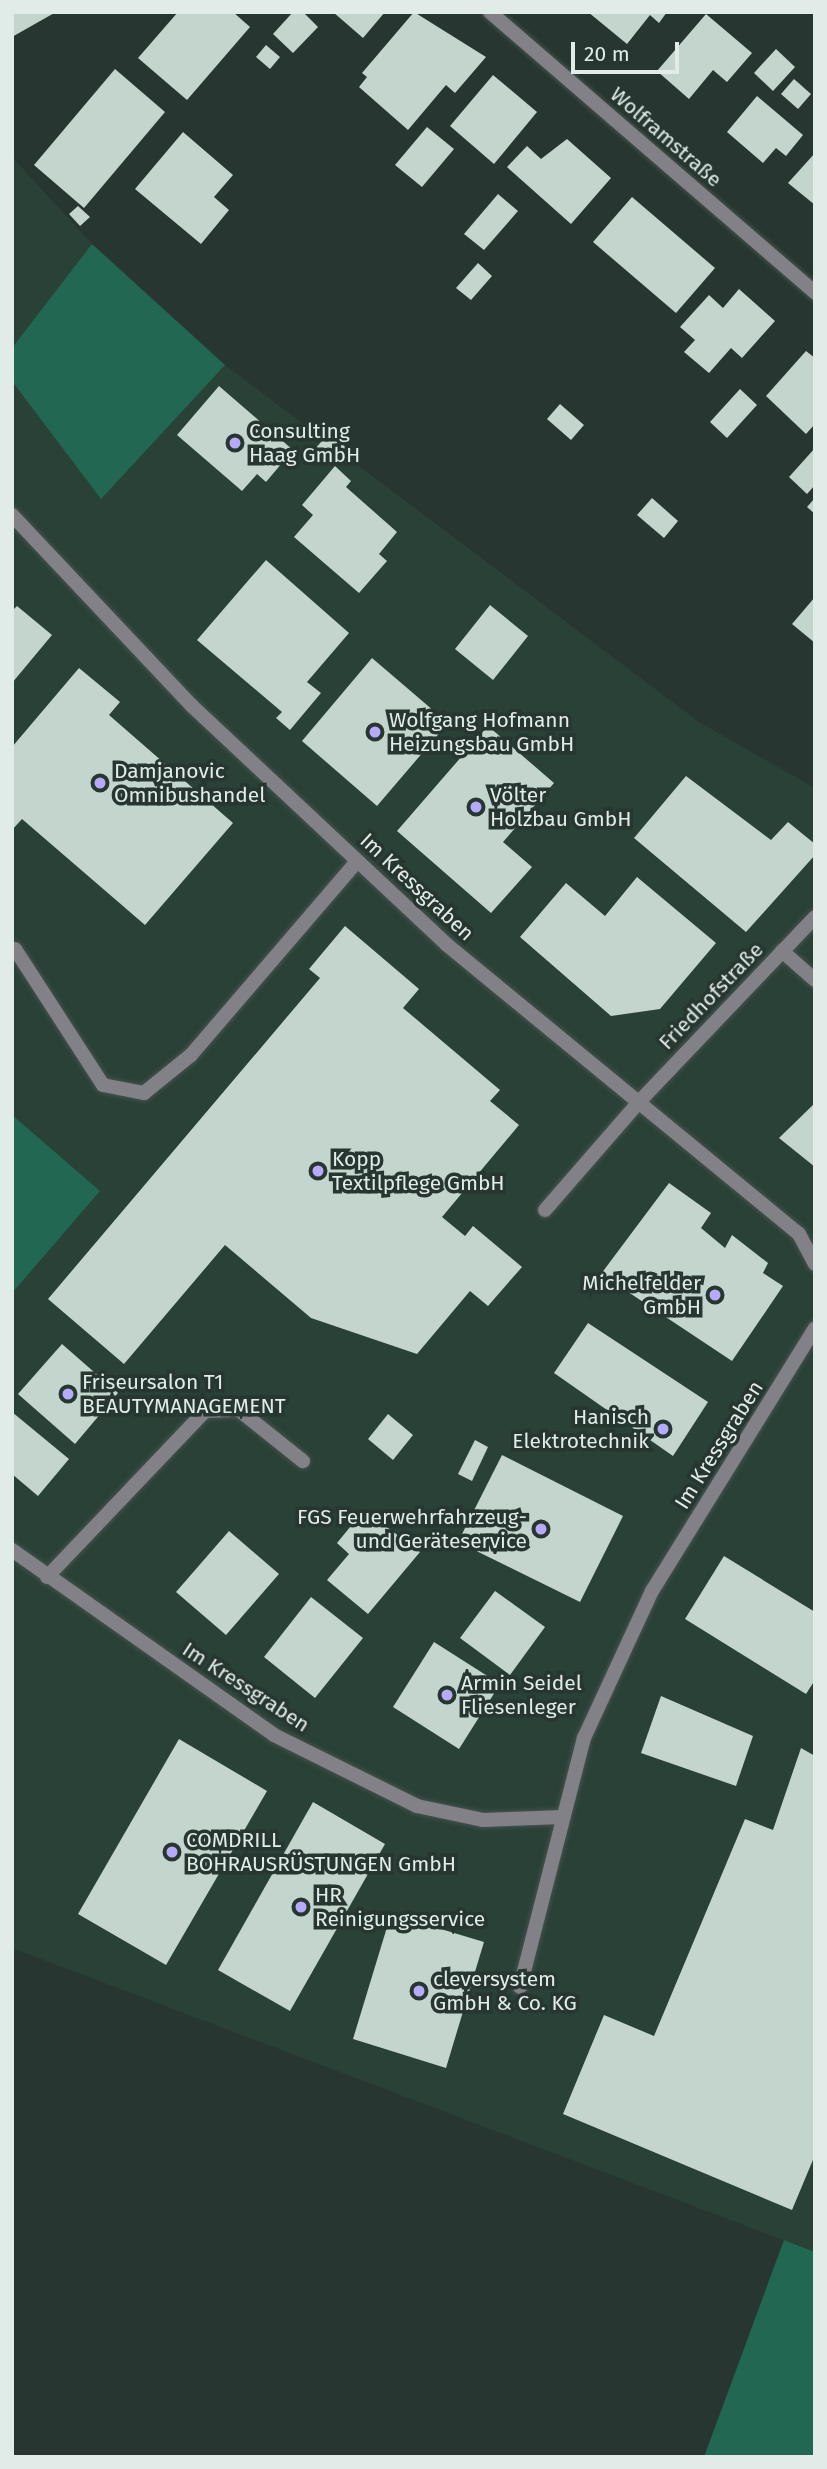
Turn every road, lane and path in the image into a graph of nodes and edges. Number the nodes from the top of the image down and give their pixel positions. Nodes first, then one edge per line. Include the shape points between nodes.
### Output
1 (490, 12) edge
2 (815, 293) edge
3 (12, 515) edge
4 (357, 861) junction
5 (815, 917) edge
6 (15, 949) dead end
7 (782, 951) junction
8 (815, 980) edge
9 (637, 1104) junction
10 (545, 1210) dead end
11 (814, 1259) edge
12 (815, 1328) edge
13 (303, 1461) dead end
14 (12, 1550) edge
15 (47, 1577) junction
16 (562, 1817) junction
17 (520, 1986) dead end

1 - 2 street, Wolframstraße
3 - 4 street, Im Kressgraben via 192,706
4 - 6 street via 191,1055 144,1093 103,1085
4 - 9 street, Im Kressgraben
5 - 7 street, Friedhofstraße
7 - 8 street
7 - 9 street, Friedhofstraße
9 - 10 street, Friedhofstraße
9 - 11 street, Im Kressgraben via 799,1234
12 - 16 street, Im Kressgraben via 652,1591 584,1738
13 - 15 street via 239,1410 205,1411
14 - 15 street, Im Kressgraben
15 - 16 street, Im Kressgraben via 274,1735 417,1806 483,1820
16 - 17 street, Im Kressgraben

